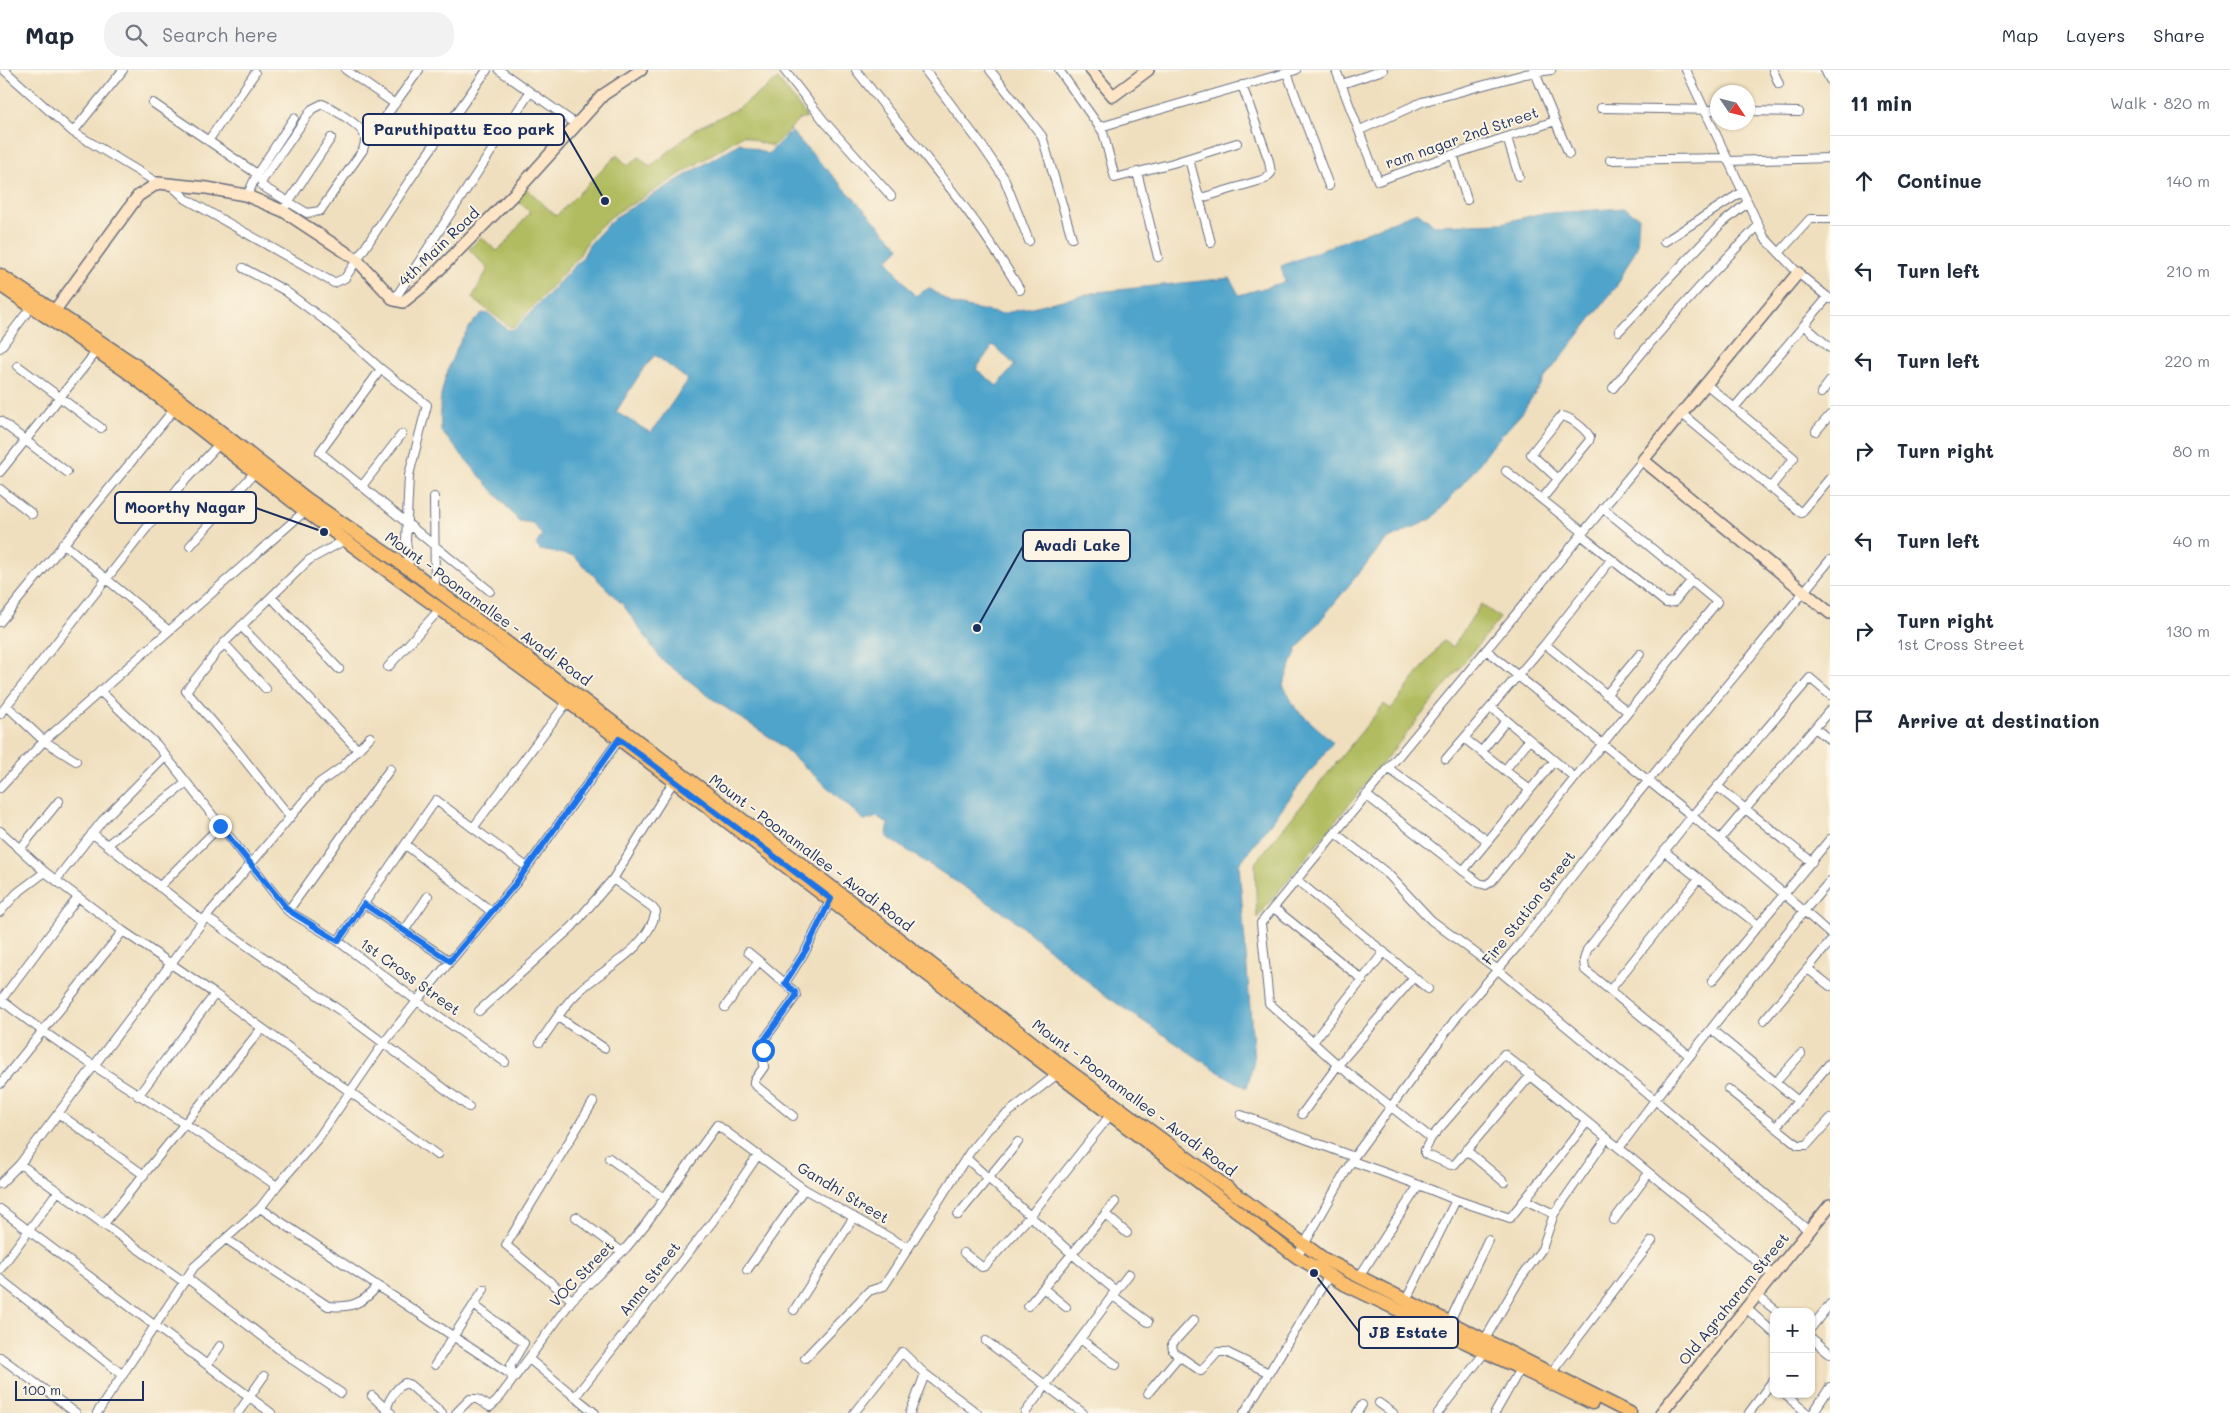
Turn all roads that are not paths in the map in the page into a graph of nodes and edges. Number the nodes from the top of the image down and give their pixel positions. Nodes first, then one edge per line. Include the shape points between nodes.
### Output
1 (4, 70) edge
2 (123, 70) edge
3 (419, 70) edge
4 (487, 70) edge
5 (499, 70) edge
6 (641, 70) edge
7 (784, 70) edge
8 (856, 70) edge
9 (925, 70) edge
10 (990, 70) edge
11 (1059, 70) edge
12 (1148, 70) edge
13 (1296, 70) edge
14 (1336, 70) edge
15 (1383, 70) edge
16 (1551, 70) edge
17 (1686, 70) edge
18 (1772, 70) edge
19 (349, 71) edge
20 (1094, 71) edge
21 (255, 72) dead end
22 (1287, 72) junction
23 (1534, 72) edge
24 (1342, 84) junction
25 (1779, 84) dead end
26 (1242, 85) junction
27 (530, 92) junction
28 (153, 103) dead end
29 (395, 104) junction
30 (1601, 108) dead end
31 (1704, 109) junction
32 (1710, 109) edge
33 (1755, 111) edge
34 (1799, 112) dead end
35 (294, 118) dead end
36 (1555, 121) junction
37 (576, 124) junction
38 (1100, 127) junction
39 (1360, 130) junction
40 (73, 132) junction
41 (374, 133) dead end
42 (331, 138) dead end
43 (1507, 138) junction
44 (208, 141) junction
45 (1237, 143) dead end
46 (1453, 154) junction
47 (1569, 154) dead end
48 (1830, 158) edge
49 (1189, 159) junction
50 (1610, 160) dead end
51 (1727, 160) junction
52 (1137, 172) junction
53 (256, 174) junction
54 (1519, 176) dead end
55 (158, 183) junction
56 (171, 185) junction
57 (1330, 186) dead end
58 (1742, 192) junction
59 (247, 196) junction
60 (891, 196) dead end
61 (1201, 198) junction
62 (1467, 200) dead end
63 (1747, 203) junction
64 (286, 207) junction
65 (1830, 219) edge
66 (1758, 226) junction
67 (1072, 238) dead end
68 (1029, 241) dead end
69 (1664, 242) dead end
70 (1211, 243) dead end
71 (1779, 253) junction
72 (1158, 257) dead end
73 (356, 259) junction
74 (243, 268) dead end
75 (1798, 273) junction
76 (0, 275) edge
77 (2, 290) edge
78 (1020, 290) dead end
79 (1829, 298) edge
80 (394, 300) junction
81 (32, 306) junction
82 (52, 314) junction
83 (1804, 325) junction
84 (1619, 331) dead end
85 (0, 348) edge
86 (1830, 348) edge
87 (97, 351) junction
88 (18, 366) dead end
89 (381, 369) junction
90 (1830, 381) edge
91 (1706, 384) junction
92 (1613, 388) dead end
93 (1821, 393) dead end
94 (61, 397) junction
95 (178, 405) junction
96 (1734, 408) junction
97 (1682, 414) junction
98 (1830, 414) edge
99 (0, 421) edge
100 (101, 428) dead end
101 (1816, 431) dead end
102 (402, 434) dead end
103 (26, 440) junction
104 (219, 444) junction
105 (1643, 460) junction
106 (1506, 471) dead end
107 (0, 472) edge
108 (67, 472) dead end
109 (255, 472) junction
110 (1830, 478) edge
111 (1558, 479) junction
112 (362, 486) junction
113 (1770, 488) junction
114 (0, 489) edge
115 (434, 497) dead end
116 (1542, 499) junction
117 (1603, 508) junction
118 (305, 511) junction
119 (32, 514) dead end
120 (407, 523) junction
121 (1582, 534) junction
122 (345, 540) junction
123 (63, 543) junction
124 (435, 545) junction
125 (190, 546) dead end
126 (1611, 560) junction
127 (1830, 560) edge
128 (409, 569) junction
129 (106, 579) junction
130 (1691, 581) junction
131 (435, 589) junction
132 (490, 591) dead end
133 (1804, 592) junction
134 (272, 598) junction
135 (440, 610) junction
136 (1830, 613) edge
137 (0, 622) edge
138 (241, 626) junction
139 (168, 630) junction
140 (224, 642) junction
141 (1545, 644) junction
142 (1486, 650) junction
143 (1640, 654) dead end
144 (388, 667) dead end
145 (339, 669) dead end
146 (1518, 676) junction
147 (266, 689) dead end
148 (100, 691) junction
149 (1606, 695) junction
150 (1830, 695) edge
151 (568, 701) junction
152 (7, 706) junction
153 (1491, 707) junction
154 (1830, 710) edge
155 (1628, 712) junction
156 (0, 714) edge
157 (1506, 721) junction
158 (1815, 728) junction
159 (622, 735) junction
160 (370, 737) dead end
161 (1464, 738) junction
162 (44, 740) junction
163 (1529, 740) junction
164 (1830, 740) edge
165 (1602, 744) junction
166 (358, 750) junction
167 (1481, 752) junction
168 (166, 756) junction
169 (1446, 759) dead end
170 (76, 761) dead end
171 (1554, 761) junction
172 (1388, 768) junction
173 (390, 769) dead end
174 (1505, 770) junction
175 (1575, 778) junction
176 (673, 782) junction
177 (1649, 782) junction
178 (186, 783) junction
179 (1718, 787) junction
180 (0, 788) edge
181 (1530, 790) junction
182 (1366, 795) junction
183 (59, 801) dead end
184 (1746, 810) junction
185 (1692, 816) junction
186 (290, 817) junction
187 (220, 826) junction
188 (474, 828) junction
189 (0, 831) edge
190 (92, 833) junction
191 (1334, 833) junction
192 (1720, 840) junction
193 (1830, 840) edge
194 (1488, 841) junction
195 (107, 845) junction
196 (406, 845) junction
197 (20, 849) junction
198 (1664, 851) junction
199 (1812, 862) junction
200 (250, 864) junction
201 (527, 867) junction
202 (1463, 871) junction
203 (45, 872) junction
204 (1699, 878) junction
205 (613, 879) junction
206 (56, 880) junction
207 (1297, 880) junction
208 (1830, 881) edge
209 (159, 887) junction
210 (1784, 894) junction
211 (428, 896) dead end
212 (78, 897) junction
213 (831, 899) junction
214 (364, 904) junction
215 (1274, 908) junction
216 (288, 910) junction
217 (1804, 911) junction
218 (0, 912) edge
219 (492, 912) junction
220 (204, 919) junction
221 (1758, 925) junction
222 (124, 931) junction
223 (404, 931) junction
224 (1830, 934) edge
225 (338, 941) junction
226 (1830, 942) edge
227 (748, 952) dead end
228 (1384, 952) junction
229 (450, 961) junction
230 (759, 961) junction
231 (171, 964) junction
232 (1808, 969) junction
233 (1498, 970) junction
234 (1414, 977) junction
235 (1362, 980) junction
236 (1712, 981) dead end
237 (785, 983) junction
238 (1830, 986) edge
239 (1428, 989) dead end
240 (1610, 990) junction
241 (2, 994) edge
242 (215, 994) junction
243 (417, 1001) junction
244 (725, 1007) dead end
245 (480, 1011) dead end
246 (558, 1018) junction
247 (1764, 1020) dead end
248 (262, 1028) junction
249 (1711, 1029) junction
250 (42, 1032) junction
251 (540, 1042) dead end
252 (1313, 1042) junction
253 (383, 1044) junction
254 (604, 1048) dead end
255 (1801, 1054) dead end
256 (1690, 1056) junction
257 (505, 1062) dead end
258 (1830, 1063) edge
259 (1338, 1065) junction
260 (93, 1067) junction
261 (1062, 1071) junction
262 (1531, 1075) junction
263 (1776, 1082) junction
264 (0, 1084) edge
265 (1728, 1089) dead end
266 (350, 1091) junction
267 (138, 1096) junction
268 (1655, 1100) junction
269 (1798, 1101) junction
270 (593, 1102) dead end
271 (469, 1107) dead end
272 (1391, 1107) junction
273 (58, 1113) junction
274 (1111, 1114) junction
275 (1302, 1114) dead end
276 (793, 1116) dead end
277 (1241, 1116) dead end
278 (1830, 1119) edge
279 (1587, 1122) junction
280 (185, 1124) junction
281 (717, 1125) joint
282 (1776, 1127) junction
283 (1432, 1138) junction
284 (1607, 1138) junction
285 (1018, 1142) dead end
286 (1619, 1148) junction
287 (1466, 1150) junction
288 (758, 1154) junction
289 (437, 1155) dead end
290 (609, 1158) dead end
291 (966, 1158) junction
292 (1353, 1159) junction
293 (20, 1164) junction
294 (1649, 1173) junction
295 (144, 1175) junction
296 (988, 1178) junction
297 (1504, 1182) dead end
298 (0, 1184) edge
299 (1419, 1185) junction
300 (277, 1186) junction
301 (804, 1189) junction
302 (58, 1192) junction
303 (664, 1198) junction
304 (1456, 1200) junction
305 (1524, 1200) junction
306 (1115, 1202) dead end
307 (1830, 1205) edge
308 (260, 1208) junction
309 (0, 1209) edge
310 (1105, 1214) junction
311 (1554, 1214) junction
312 (958, 1215) dead end
313 (1030, 1216) junction
314 (576, 1217) dead end
315 (854, 1217) junction
316 (1614, 1220) dead end
317 (103, 1225) junction
318 (29, 1230) junction
319 (1809, 1231) junction
320 (1127, 1234) dead end
321 (226, 1238) junction
322 (1488, 1240) dead end
323 (1652, 1241) dead end
324 (1304, 1245) junction
325 (908, 1248) junction
326 (622, 1252) junction
327 (964, 1253) dead end
328 (1072, 1254) junction
329 (1297, 1257) junction
330 (0, 1269) edge
331 (747, 1270) dead end
332 (1332, 1271) junction
333 (1129, 1274) dead end
334 (1773, 1275) junction
335 (1358, 1278) junction
336 (0, 1279) edge
337 (185, 1280) junction
338 (377, 1286) junction
339 (1043, 1288) junction
340 (484, 1289) dead end
341 (1114, 1293) junction
342 (1756, 1295) junction
343 (572, 1300) junction
344 (1406, 1300) junction
345 (1830, 1304) edge
346 (474, 1305) junction
347 (1028, 1306) dead end
348 (1066, 1308) dead end
349 (1746, 1308) junction
350 (1773, 1308) edge
351 (794, 1310) dead end
352 (1194, 1320) dead end
353 (1148, 1322) dead end
354 (1449, 1323) junction
355 (1815, 1323) edge
356 (155, 1324) junction
357 (1770, 1329) edge
358 (454, 1338) junction
359 (1080, 1339) junction
360 (986, 1341) dead end
361 (1815, 1341) edge
362 (220, 1346) dead end
363 (1485, 1346) junction
364 (1830, 1353) edge
365 (1179, 1356) junction
366 (0, 1357) edge
367 (805, 1358) dead end
368 (529, 1359) junction
369 (207, 1364) junction
370 (435, 1365) dead end
371 (1116, 1365) dead end
372 (1520, 1369) junction
373 (1268, 1373) junction
374 (1550, 1373) junction
375 (925, 1374) junction
376 (124, 1375) junction
377 (264, 1376) dead end
378 (512, 1377) junction
379 (1770, 1384) edge
380 (1045, 1386) junction
381 (1830, 1387) edge
382 (1148, 1393) dead end
383 (341, 1394) dead end
384 (372, 1396) dead end
385 (575, 1397) junction
386 (249, 1398) junction
387 (1789, 1398) edge
388 (1379, 1403) dead end
389 (1362, 1405) dead end
390 (389, 1411) edge
391 (76, 1413) edge
392 (97, 1413) edge
393 (238, 1413) edge
394 (271, 1413) edge
395 (442, 1413) edge
396 (456, 1413) edge
397 (595, 1413) edge
398 (854, 1413) edge
399 (910, 1413) edge
400 (977, 1413) edge
401 (1025, 1413) edge
402 (1083, 1413) edge
403 (1244, 1413) edge
404 (1357, 1413) edge
405 (1393, 1413) edge
406 (1438, 1413) edge
407 (1494, 1413) edge
408 (1612, 1413) edge
409 (1630, 1413) edge
410 (1661, 1413) edge
411 (1749, 1413) edge
412 (1807, 1413) edge
413 (1813, 1413) edge

1 - 40 street
2 - 40 street
3 - 29 street
4 - 73 street
5 - 27 street
6 - 37 street, 4th Main Road via 603,95
7 - 60 street via 824,121
8 - 78 street via 1000,256
9 - 68 street via 1004,178
10 - 67 street via 1042,136
11 - 38 street
12 - 20 street via 1112,96
13 - 22 street
14 - 24 street
15 - 24 street
16 - 23 street
17 - 31 street
18 - 25 street
19 - 29 street
21 - 44 street
22 - 26 street
22 - 57 street
23 - 36 street
23 - 39 street via 1422,102
24 - 39 street
26 - 38 street
26 - 61 street via 1271,173 1264,179
27 - 37 street
27 - 80 street
28 - 44 street
29 - 41 street
30 - 31 street
31 - 32 street
31 - 51 street
33 - 34 street
35 - 53 street
36 - 43 street, ram nagar 2nd Street
36 - 47 street
37 - 80 street, 4th Main Road via 515,193 423,286 403,302
38 - 52 street via 1115,178
39 - 46 street, ram nagar 2nd Street via 1378,181
40 - 55 street
42 - 64 street
43 - 46 street, ram nagar 2nd Street
43 - 54 street
44 - 53 street
45 - 49 street
46 - 62 street
48 - 51 street
49 - 52 street
49 - 61 street
50 - 51 street
51 - 58 street
52 - 72 street
53 - 59 street
55 - 56 street, 4th Main Road
55 - 82 street via 138,196
56 - 59 street, 4th Main Road
56 - 73 street via 186,199 334,283 344,278
58 - 63 street
58 - 69 street
59 - 64 street, 4th Main Road
61 - 70 street
63 - 66 street
63 - 84 street via 1720,225
64 - 64 street via 262,186 262,181 312,108 322,104 362,131 366,140 363,150 320,211 307,214
64 - 73 street, 4th Main Road
65 - 71 street via 1810,219
66 - 71 street
66 - 92 street via 1719,265
71 - 75 street
73 - 80 street, 4th Main Road
74 - 89 street via 284,290 334,327
75 - 79 street
75 - 91 street
76 - 82 main road, Mount - Poonamallee - Avadi Road
77 - 81 main road, Mount - Poonamallee - Avadi Road
79 - 83 street
81 - 82 main road, Mount - Poonamallee - Avadi Road
81 - 85 street
82 - 87 main road, Mount - Poonamallee - Avadi Road
82 - 95 main road, Mount - Poonamallee - Avadi Road via 134,364
83 - 86 street
83 - 96 street
87 - 94 street
87 - 95 main road, Mount - Poonamallee - Avadi Road
88 - 94 street
89 - 112 street via 320,452
89 - 120 street via 427,405 409,474
90 - 93 street
91 - 96 street
91 - 97 street
94 - 100 street
94 - 103 street
95 - 104 main road, Mount - Poonamallee - Avadi Road
95 - 123 street
95 - 128 main road, Mount - Poonamallee - Avadi Road
96 - 113 street via 1794,458
97 - 105 street
97 - 113 street
98 - 101 street
99 - 103 street
102 - 112 street
103 - 107 street
103 - 108 street
104 - 109 main road, Mount - Poonamallee - Avadi Road
104 - 129 street via 179,487
105 - 117 street
105 - 133 street
106 - 116 street
109 - 118 main road, Mount - Poonamallee - Avadi Road
109 - 125 street
110 - 113 street via 1801,513
111 - 111 street via 1590,437 1566,416 1561,416 1531,454
111 - 116 street
112 - 120 street
114 - 119 street
115 - 124 street
116 - 121 street
117 - 121 street
117 - 130 street
118 - 122 main road, Mount - Poonamallee - Avadi Road
118 - 139 street
120 - 124 street
120 - 128 street
121 - 126 street
121 - 142 street
122 - 134 street via 309,560
122 - 135 main road, Mount - Poonamallee - Avadi Road
123 - 129 street
123 - 137 street
124 - 131 street
124 - 132 street
126 - 130 street via 1666,603 1674,602
126 - 141 street
127 - 133 street, Fire Station Street
128 - 131 main road, Mount - Poonamallee - Avadi Road
129 - 139 street
129 - 152 street
130 - 155 street via 1717,602
131 - 159 main road, Mount - Poonamallee - Avadi Road
133 - 136 street
133 - 177 street, Fire Station Street
134 - 138 street
134 - 145 street
135 - 144 street
135 - 151 main road, Mount - Poonamallee - Avadi Road
138 - 140 street
138 - 166 street
139 - 148 street
140 - 147 street
140 - 186 street via 186,691
141 - 146 street
141 - 149 street
142 - 146 street
142 - 172 street
143 - 149 street
146 - 153 street
146 - 165 street
148 - 162 street
148 - 168 street, 1st Cross Street
149 - 155 street
150 - 179 street via 1810,678
151 - 159 main road, Mount - Poonamallee - Avadi Road
151 - 188 street
152 - 156 street
152 - 162 street
153 - 157 street
153 - 161 street
154 - 158 street
155 - 165 street
157 - 163 street
157 - 167 street
158 - 164 street
158 - 184 street
159 - 176 main road, Mount - Poonamallee - Avadi Road
159 - 201 street
159 - 261 main road, Mount - Poonamallee - Avadi Road
160 - 166 street
161 - 167 street
161 - 169 street
162 - 170 street
162 - 180 street
163 - 171 street
163 - 174 street
165 - 175 street
165 - 177 street
166 - 186 street via 342,767 319,783
167 - 174 street
168 - 178 street, 1st Cross Street
168 - 190 street
171 - 175 street
171 - 181 street
172 - 182 street
172 - 194 street
173 - 216 street
174 - 181 street
175 - 202 street via 1492,881 1486,885 1479,883
176 - 205 street
176 - 213 main road, Mount - Poonamallee - Avadi Road
177 - 185 street
177 - 233 street, Fire Station Street
178 - 187 street, 1st Cross Street
178 - 195 street
179 - 184 street
179 - 185 street
181 - 194 street
182 - 191 street
182 - 202 street
183 - 197 street
184 - 192 street
184 - 199 street
185 - 192 street
185 - 198 street
186 - 200 street
187 - 200 street, 1st Cross Street
187 - 209 street
188 - 196 street via 436,800
188 - 201 street
189 - 197 street
190 - 195 street
190 - 206 street
191 - 207 street
191 - 233 street via 1388,874 1431,920
192 - 210 street
193 - 199 street
194 - 202 street
195 - 209 street
196 - 214 street
196 - 219 street
197 - 203 street
198 - 204 street
198 - 240 street via 1587,950 1585,970
199 - 210 street
200 - 216 street, 1st Cross Street
200 - 220 street
201 - 219 street
203 - 206 street
203 - 218 street via 17,893
204 - 221 street
204 - 240 street
205 - 245 street via 572,926
205 - 246 street via 652,907 656,912 653,923 638,944 577,993
206 - 212 street
207 - 215 street
207 - 228 street
208 - 217 street
209 - 220 street
210 - 217 street
210 - 221 street
211 - 223 street
212 - 222 street
212 - 241 street
213 - 237 street via 806,950
213 - 261 main road, Mount - Poonamallee - Avadi Road
214 - 223 street
214 - 225 street
215 - 235 street
215 - 252 street via 1261,923 1269,1003
216 - 225 street, 1st Cross Street
217 - 224 street
217 - 249 street
219 - 229 street
220 - 231 street
220 - 253 street via 342,1012
221 - 236 street
222 - 231 street
222 - 250 street
223 - 229 street
225 - 243 street, 1st Cross Street
226 - 232 street
227 - 230 street
228 - 234 street
228 - 235 street
229 - 243 street
230 - 237 street
230 - 244 street
231 - 242 street
231 - 260 street
232 - 238 street
232 - 247 street
233 - 268 street
233 - 272 street, Fire Station Street via 1457,1017
234 - 239 street
234 - 259 street
235 - 252 street
237 - 276 street via 796,996 762,1043 764,1067 754,1084
240 - 256 street
241 - 250 street via 1,1000
242 - 248 street
242 - 267 street
243 - 253 street
243 - 257 street, 1st Cross Street
246 - 251 street
246 - 254 street
248 - 266 street
248 - 280 street
249 - 256 street
249 - 263 street
250 - 260 street
250 - 264 street
252 - 259 street
253 - 266 street
253 - 271 street
255 - 263 street
256 - 268 street
258 - 269 street
259 - 272 street
259 - 275 street
260 - 267 street
260 - 273 street
261 - 274 main road, Mount - Poonamallee - Avadi Road
261 - 291 street via 989,1128
261 - 324 main road, Mount - Poonamallee - Avadi Road
262 - 279 street
262 - 283 street via 1502,1054
262 - 287 street
263 - 269 street
265 - 282 street
266 - 289 street
266 - 300 street via 320,1137
267 - 280 street
268 - 286 street
268 - 319 street
269 - 282 street
270 - 343 street via 506,1245
272 - 283 street
272 - 292 street, Fire Station Street
273 - 293 street
273 - 295 street
274 - 313 street
274 - 329 main road, Mount - Poonamallee - Avadi Road
277 - 292 street
278 - 282 street via 1807,1145 1802,1146
279 - 284 street
279 - 305 street
280 - 295 street
280 - 300 street
281 - 288 street, Gandhi Street
281 - 303 street, VOC Street
283 - 287 street via 1426,1154 1451,1165
284 - 286 street
284 - 311 street
285 - 296 street
286 - 294 street
287 - 297 street
288 - 301 street, Gandhi Street
288 - 385 street, Anna Street via 713,1221
290 - 303 street
291 - 296 street
291 - 325 street
292 - 299 street
292 - 324 street, Fire Station Street
293 - 298 street
293 - 302 street
294 - 316 street
294 - 334 street
295 - 317 street
296 - 312 street
296 - 313 street
299 - 304 street
299 - 335 street
300 - 308 street
301 - 315 street, Gandhi Street
301 - 331 street
302 - 317 street
302 - 318 street
303 - 326 street, VOC Street
304 - 305 street via 1510,1218
304 - 344 street
305 - 311 street
306 - 310 street
307 - 319 street, Old Agraharam Street
308 - 321 street
308 - 338 street
309 - 318 street
310 - 320 street
310 - 328 street
311 - 363 street via 1542,1249 1520,1279
313 - 327 street via 984,1267
313 - 328 street
314 - 326 street
315 - 325 street, Gandhi Street
315 - 351 street
317 - 337 street
318 - 330 street
318 - 356 street
319 - 334 street, Old Agraharam Street
321 - 337 street via 194,1267
321 - 338 street via 328,1306 348,1307 364,1301
322 - 354 street
323 - 374 street
324 - 329 street, Fire Station Street
324 - 332 main road, Mount - Poonamallee - Avadi Road
325 - 367 street via 884,1286 868,1291
326 - 343 street, VOC Street
328 - 339 street
328 - 341 street
329 - 332 main road, Mount - Poonamallee - Avadi Road
332 - 335 main road, Mount - Poonamallee - Avadi Road
332 - 363 main road, Mount - Poonamallee - Avadi Road
332 - 373 street
333 - 341 street
334 - 342 street, Old Agraharam Street
335 - 344 main road, Mount - Poonamallee - Avadi Road
336 - 376 street
337 - 356 street
337 - 383 street
338 - 358 street
339 - 347 street
339 - 348 street
340 - 346 street
341 - 353 street
341 - 359 street
342 - 349 street, Old Agraharam Street
342 - 350 street
343 - 368 street, VOC Street
344 - 354 main road, Mount - Poonamallee - Avadi Road
345 - 355 street
346 - 358 street
346 - 378 street via 524,1343 511,1365
349 - 357 street
349 - 410 street, Old Agraharam Street
352 - 365 street via 1172,1344 1173,1351
354 - 363 main road, Mount - Poonamallee - Avadi Road
356 - 369 street
356 - 376 street
358 - 370 street
358 - 378 street
359 - 371 street
359 - 380 street
360 - 380 street
361 - 364 street
362 - 369 street
363 - 372 main road, Mount - Poonamallee - Avadi Road
363 - 374 main road, Mount - Poonamallee - Avadi Road
363 - 406 street
365 - 373 street via 1201,1371 1218,1352 1226,1352
365 - 382 street
366 - 391 street
368 - 378 street, VOC Street
368 - 385 street
369 - 386 street
372 - 407 street
372 - 408 main road, Mount - Poonamallee - Avadi Road
373 - 403 street
374 - 409 main road, Mount - Poonamallee - Avadi Road
375 - 398 street via 902,1352
375 - 399 street
375 - 400 street
376 - 392 street
377 - 386 street
378 - 396 street, VOC Street via 497,1401 490,1406 470,1399
379 - 411 street
380 - 401 street
380 - 402 street
381 - 413 street
384 - 390 street
385 - 397 street
386 - 393 street
386 - 394 street
387 - 412 street
388 - 405 street
389 - 404 street
390 - 395 street via 387,1405 405,1383

